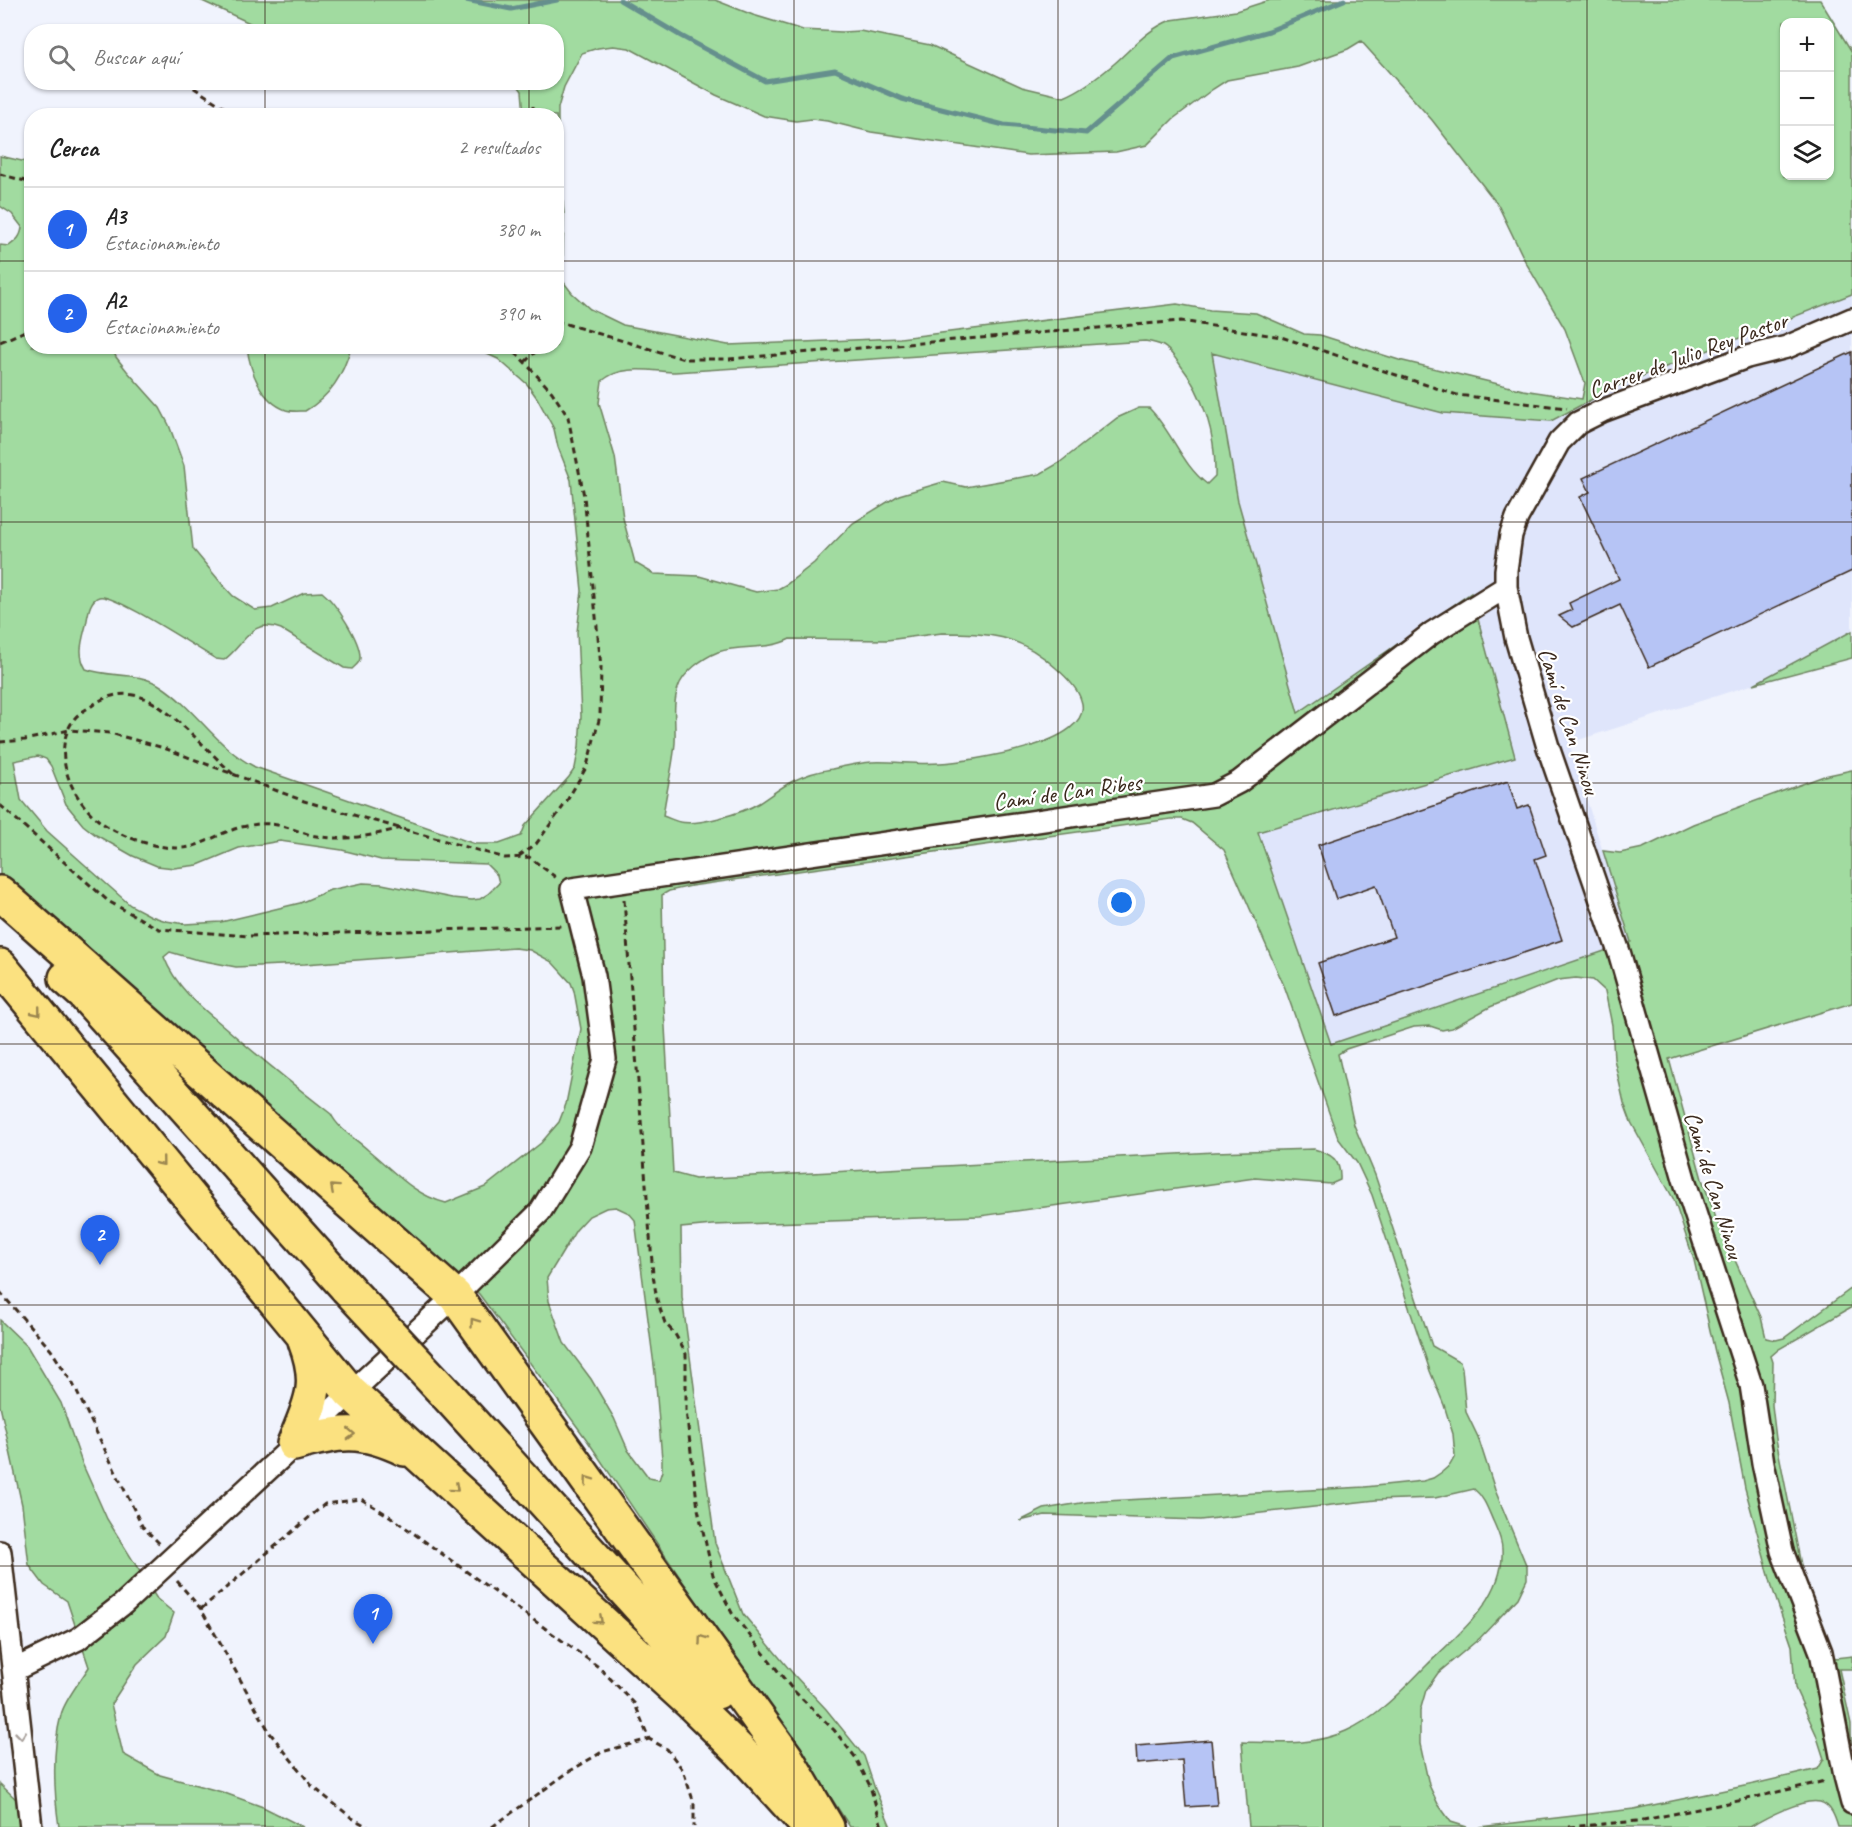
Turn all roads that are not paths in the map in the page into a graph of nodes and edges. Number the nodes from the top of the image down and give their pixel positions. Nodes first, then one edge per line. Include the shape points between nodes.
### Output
1 (1852, 319) edge
2 (1506, 587) junction
3 (0, 893) edge
4 (0, 916) edge
5 (0, 966) edge
6 (455, 1296) junction
7 (303, 1334) junction
8 (350, 1392) junction
9 (294, 1444) junction
10 (422, 1457) junction
11 (0, 1552) edge
12 (14, 1670) junction
13 (1852, 1803) edge
14 (31, 1827) edge
15 (809, 1827) edge
16 (819, 1827) edge
17 (827, 1827) edge

1 - 2 street, Carrer de Julio Rey Pastor via 1787,347 1747,357 1578,423 1559,442 1517,518 1508,553
2 - 6 street, Camí de Can Ribes via 1432,633 1239,782 1214,795 572,889 594,976 604,1059 580,1147 540,1212
2 - 13 street, Camí de Can Ninou via 1516,638 1548,747 1620,955 1684,1179 1751,1385 1782,1551 1821,1652
6 -> 3 highway
4 - 16 highway, bridge via 84,994 346,1288 738,1714
5 -> 7 highway
6 - 8 street
17 -> 6 highway via 786,1757
7 - 8 highway
7 - 9 highway via 315,1378 313,1399
8 - 9 street
8 - 10 highway
9 -> 10 highway via 327,1435 355,1433 387,1441
9 - 12 street via 102,1622 78,1639
10 -> 15 highway via 690,1702
11 - 12 street
12 -> 14 street

